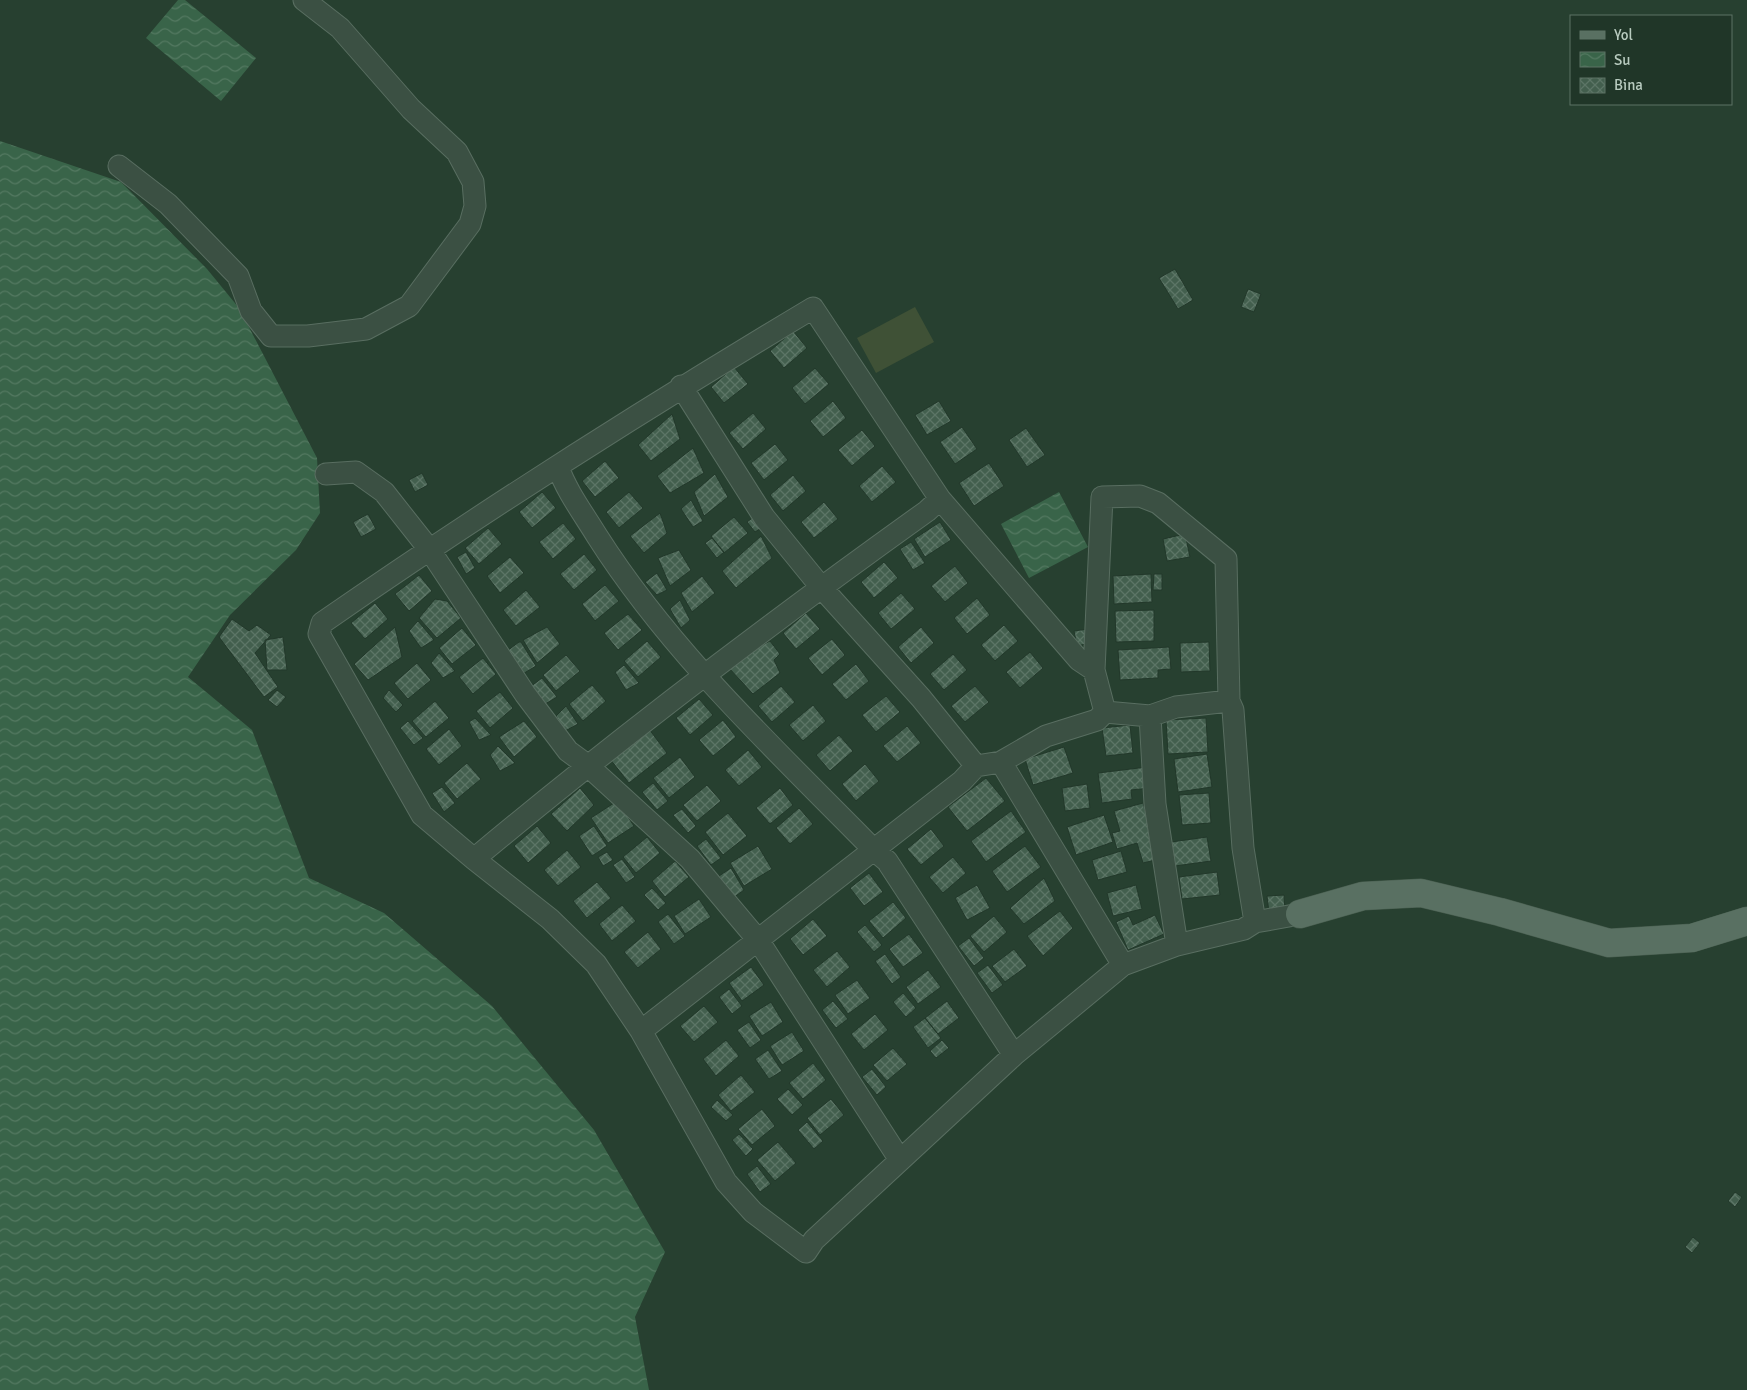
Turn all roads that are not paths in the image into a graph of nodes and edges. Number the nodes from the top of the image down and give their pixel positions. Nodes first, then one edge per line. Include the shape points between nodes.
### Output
1 (304, 0) edge
2 (119, 166) dead end
3 (681, 386) junction
4 (558, 467) junction
5 (326, 474) dead end
6 (940, 499) junction
7 (429, 549) junction
8 (821, 587) junction
9 (1094, 670) junction
10 (704, 675) junction
11 (1229, 701) junction
12 (1105, 712) junction
13 (1150, 716) junction
14 (1001, 762) junction
15 (587, 765) junction
16 (976, 766) junction
17 (874, 850) junction
18 (474, 859) junction
19 (1300, 914) joint
20 (1747, 921) edge
21 (1255, 922) junction
22 (758, 940) junction
23 (1177, 945) junction
24 (1123, 966) junction
25 (641, 1031) junction
26 (1014, 1055) junction
27 (900, 1160) junction

1 - 2 street via 340,28 412,109 457,152 472,182 475,206 470,224 409,306 366,329 308,336 271,336 251,311 238,276 168,204
3 - 4 street
3 - 6 street via 813,308
3 - 8 street via 764,517
4 - 7 street
4 - 10 street via 564,483 619,570
5 - 7 street via 356,472 384,492
6 - 8 street via 927,512
6 - 9 street via 1079,660
7 - 15 street via 525,694 568,751
7 - 18 street via 322,623 319,634 422,814
8 - 10 street
8 - 16 street via 921,698
9 - 11 street via 1102,497 1140,496 1158,503 1226,559
9 - 12 street
10 - 15 street
10 - 17 street
11 - 13 street via 1176,707
11 - 21 street via 1233,710 1243,848
12 - 13 street
12 - 14 street via 1097,720 1046,736
13 - 23 street via 1155,804
14 - 16 street
14 - 24 street
15 - 18 street
15 - 22 street via 690,859
16 - 17 street via 962,781
17 - 22 street
17 - 26 street via 887,861
18 - 25 street via 550,920 596,964
19 - 20 main road via 1364,896 1421,894 1500,912 1609,943 1692,938
19 - 21 street
21 - 23 street via 1244,928
22 - 25 street
22 - 27 street
23 - 24 street
24 - 26 street
25 - 27 street via 726,1182 753,1212 806,1252 814,1240
26 - 27 street

